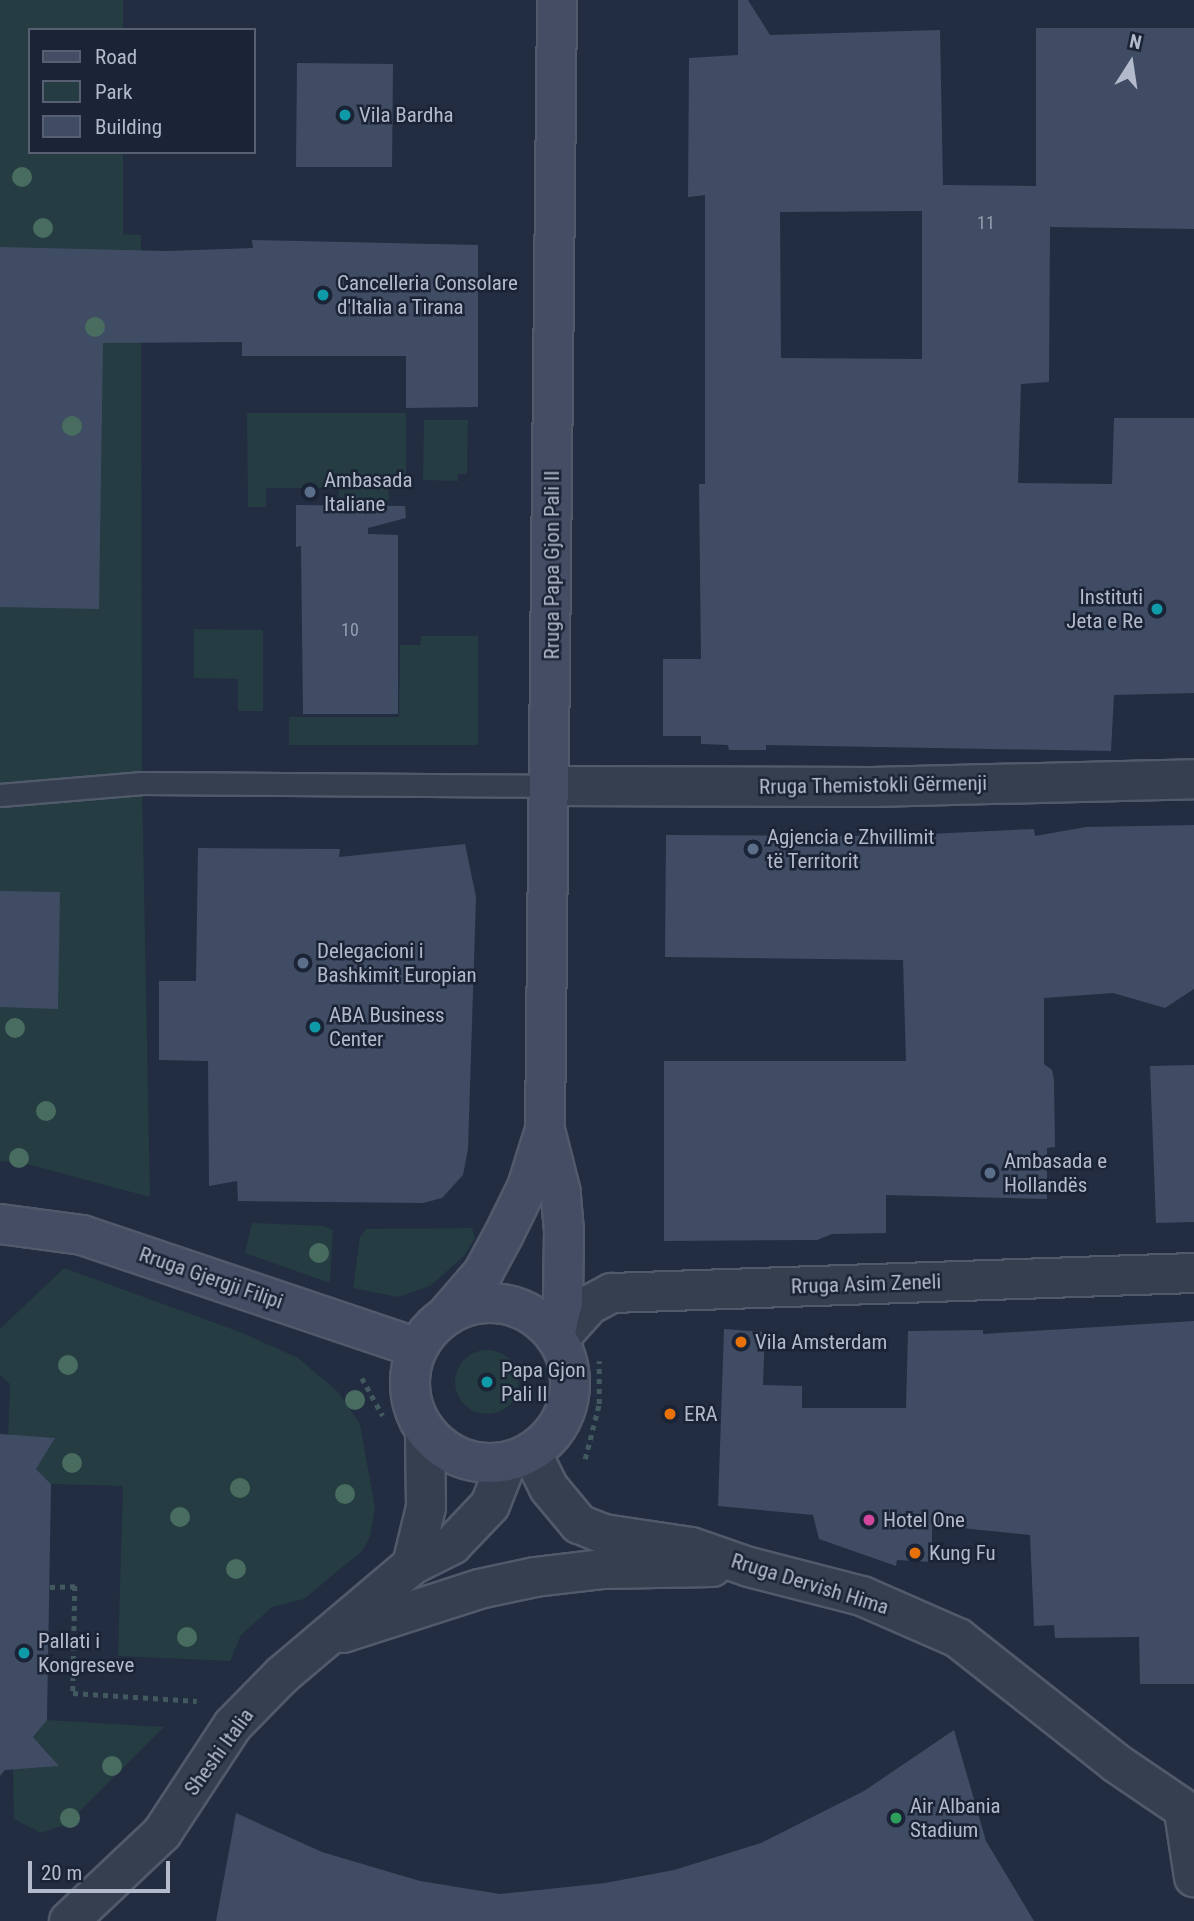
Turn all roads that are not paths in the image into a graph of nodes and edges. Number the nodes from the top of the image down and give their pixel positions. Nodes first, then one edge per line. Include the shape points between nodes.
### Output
1 (556, 0) edge
2 (1194, 779) edge
3 (551, 786) junction
4 (0, 794) edge
5 (545, 1130) junction
6 (0, 1224) edge
7 (1194, 1273) edge
8 (446, 1316) junction
9 (556, 1338) junction
10 (418, 1348) junction
11 (425, 1431) junction
12 (519, 1457) junction
13 (412, 1565) junction
14 (749, 1567) junction
15 (323, 1640) junction
16 (1189, 1814) edge
17 (1194, 1877) edge
18 (69, 1921) edge

1 - 3 street, Rruga Papa Gjon Pali II
2 - 3 street, Rruga Themistokli Gërmenji
3 - 4 lane via 142,783
3 - 5 street, Rruga Papa Gjon Pali II
5 - 8 street, Rruga Papa Gjon Pali II via 527,1187 504,1234 483,1272
5 - 9 street, Rruga Papa Gjon Pali II via 561,1193 564,1231 563,1302
6 - 10 street, Rruga Gjergji Filipi via 82,1235
7 - 9 street, Rruga Asim Zeneli via 612,1293 589,1305
8 - 9 street via 468,1306 516,1307 538,1319
8 - 10 street
9 - 12 street via 568,1363 570,1389 564,1414 551,1436
10 - 11 street via 410,1391
11 - 12 street via 462,1459
11 - 13 street via 426,1507
12 - 13 street, Sheshi Italia via 490,1505 452,1545
12 - 14 street, Rruga Dervish Hima via 579,1524 604,1534 691,1547
13 - 15 street, Sheshi Italia
14 - 15 street via 602,1569 535,1577 440,1600
14 - 16 street, Rruga Dervish Hima via 862,1596 958,1638
15 - 18 street, Sheshi Italia via 233,1725 162,1833
16 - 17 street

